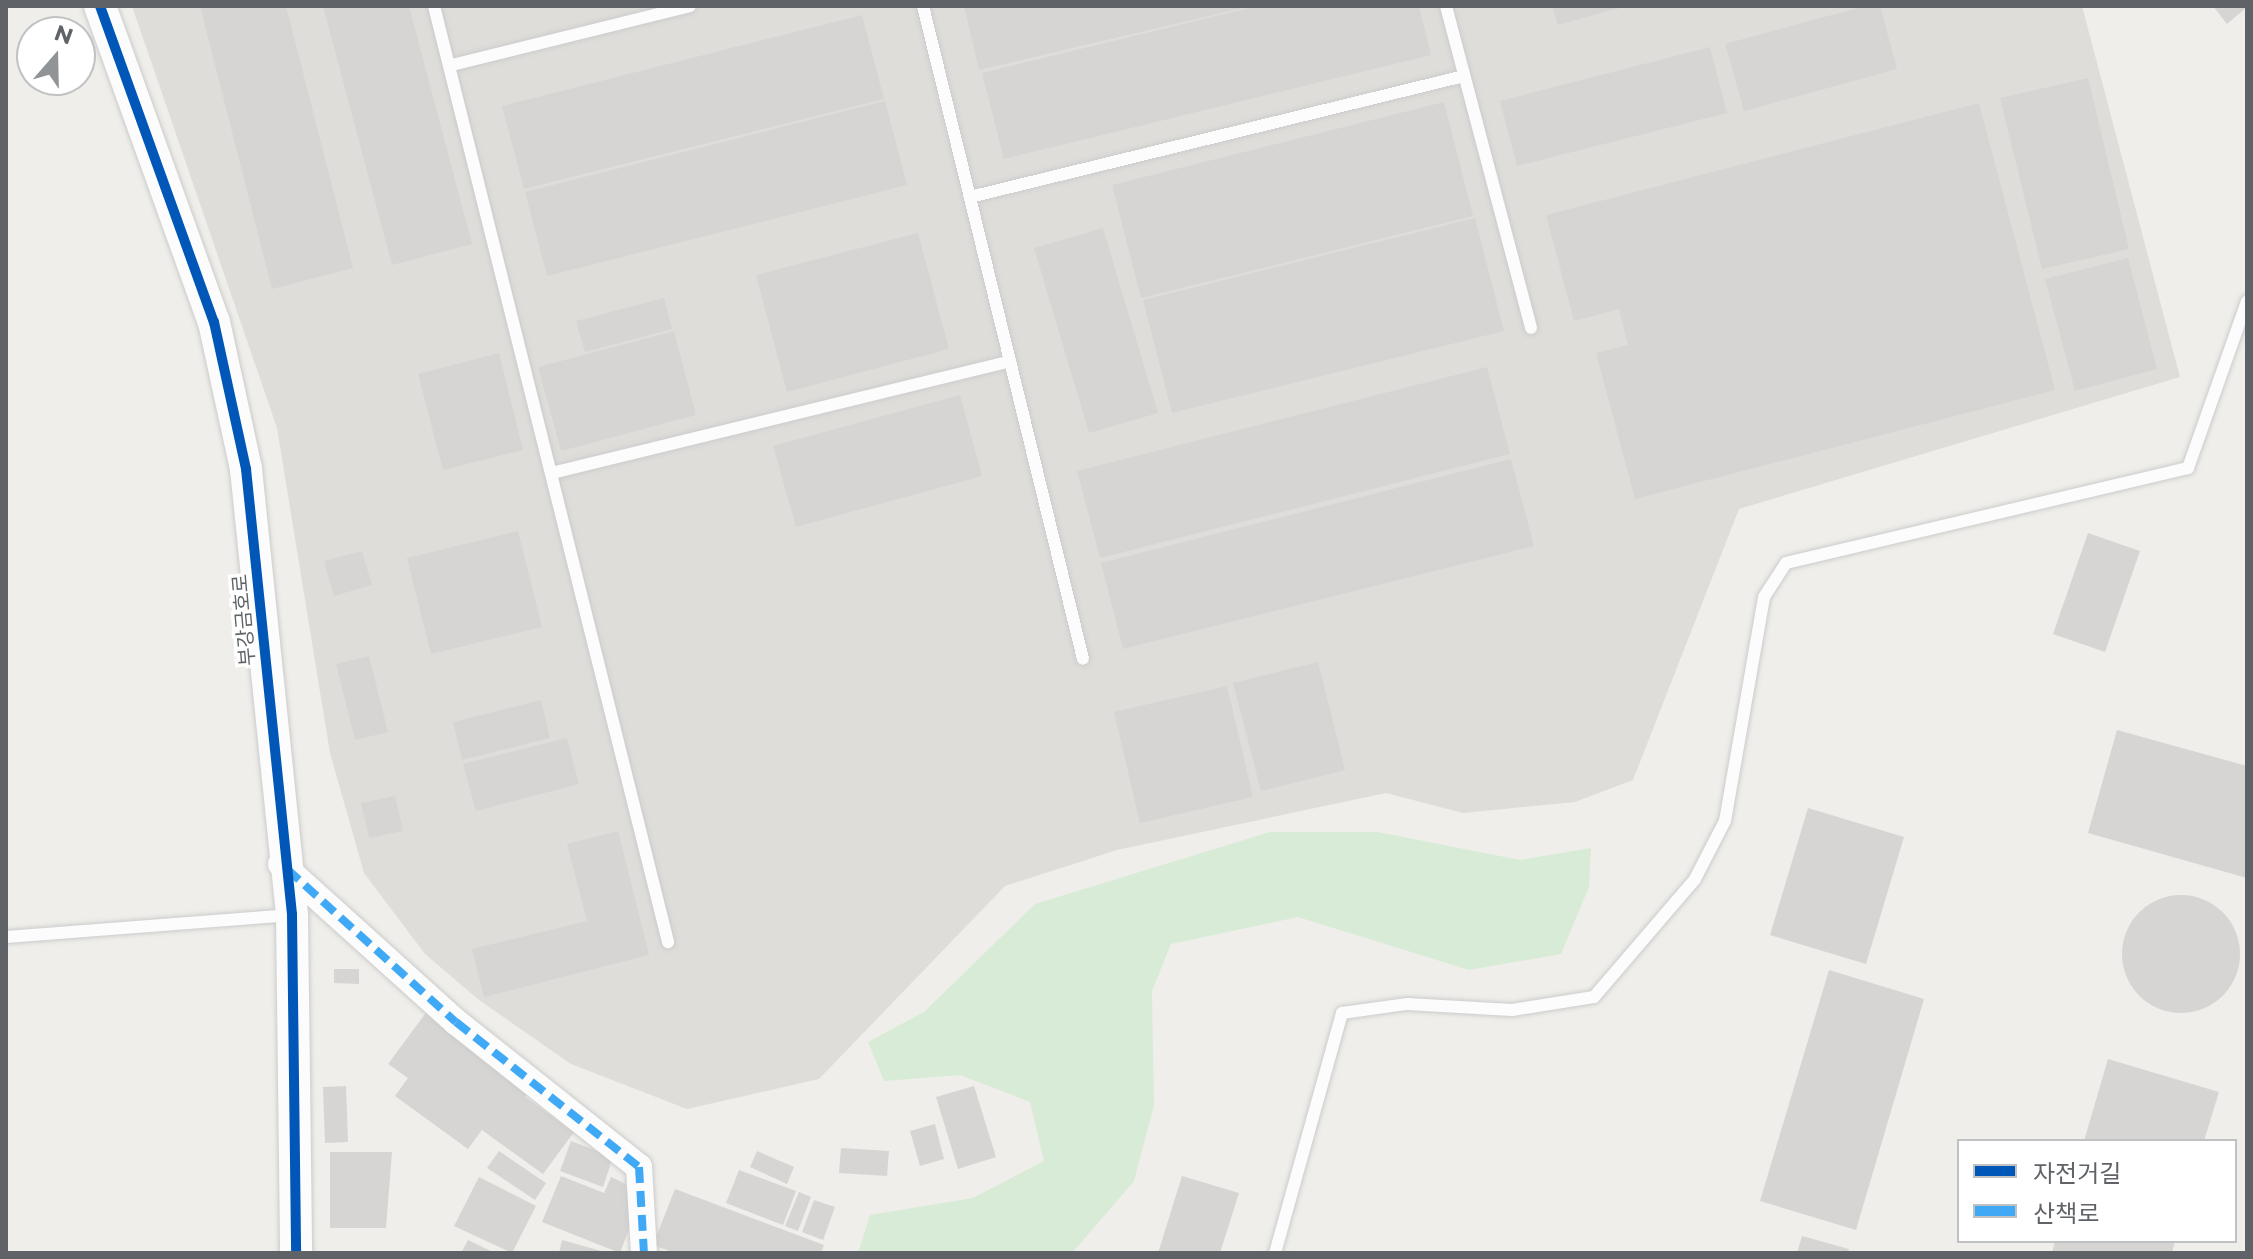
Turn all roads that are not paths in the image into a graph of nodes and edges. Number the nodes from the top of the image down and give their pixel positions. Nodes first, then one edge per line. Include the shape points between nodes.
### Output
1 (100, 6) edge
2 (434, 6) edge
3 (690, 6) edge
4 (923, 6) edge
5 (1446, 6) edge
6 (452, 65) junction
7 (1464, 76) junction
8 (970, 197) junction
9 (2247, 301) edge
10 (1531, 328) dead end
11 (1010, 361) junction
12 (552, 473) junction
13 (1083, 659) dead end
14 (281, 864) junction
15 (292, 915) junction
16 (6, 937) edge
17 (668, 942) dead end
18 (296, 1253) edge
19 (644, 1253) edge
20 (1275, 1253) edge

1 - 14 street, 부강금호로 via 214,322 246,469
2 - 6 lane
3 - 6 lane
4 - 8 lane
5 - 7 lane
6 - 12 lane
7 - 8 lane
7 - 10 lane
8 - 11 lane
9 - 20 lane via 2188,468 1786,563 1764,597 1725,821 1695,879 1594,997 1512,1010 1407,1004 1342,1013
11 - 12 lane
11 - 13 lane
12 - 17 lane
14 - 15 street, 부강금호로
14 - 19 street via 456,1022 639,1167
15 - 16 lane
15 - 18 street, 부강금호로

